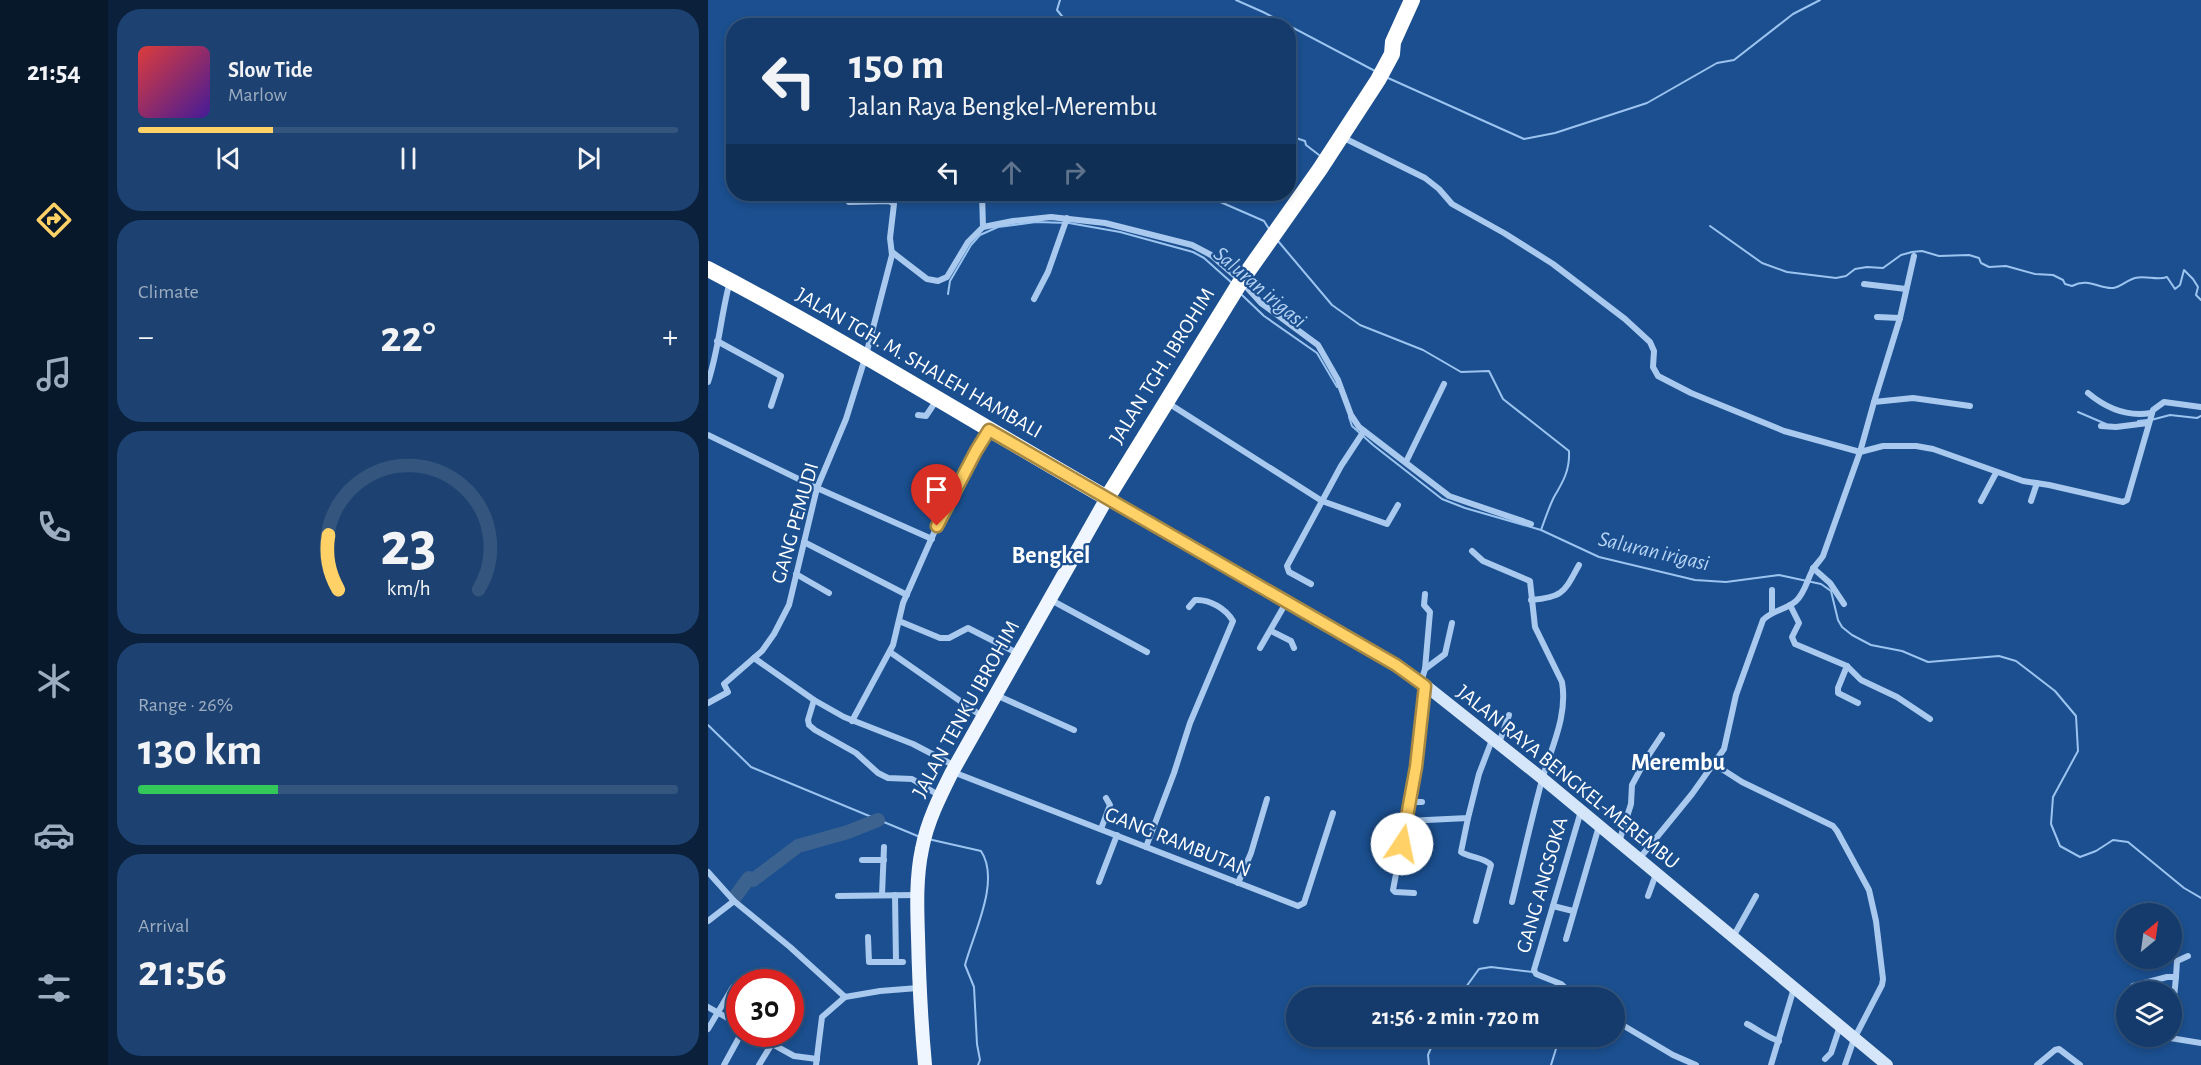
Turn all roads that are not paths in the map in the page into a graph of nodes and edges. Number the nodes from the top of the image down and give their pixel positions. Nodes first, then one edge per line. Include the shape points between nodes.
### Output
1 (1412, 0) edge
2 (1423, 0) edge
3 (1390, 59) junction
4 (1341, 137) junction
5 (982, 201) edge
6 (849, 202) dead end
7 (1067, 221) junction
8 (983, 227) junction
9 (892, 254) junction
10 (1914, 256) dead end
11 (708, 269) edge
12 (731, 280) junction
13 (1864, 284) dead end
14 (1238, 287) junction
15 (1906, 289) junction
16 (1034, 299) dead end
17 (1877, 317) dead end
18 (1900, 318) junction
19 (717, 341) junction
20 (866, 356) junction
21 (708, 382) edge
22 (1444, 384) dead end
23 (2088, 393) dead end
24 (938, 398) junction
25 (1166, 402) junction
26 (1874, 402) junction
27 (771, 406) dead end
28 (1970, 406) dead end
29 (2201, 407) edge
30 (2151, 413) junction
31 (918, 415) dead end
32 (2148, 423) junction
33 (2101, 426) dead end
34 (989, 430) junction
35 (1362, 433) junction
36 (708, 435) edge
37 (1860, 452) junction
38 (1406, 462) junction
39 (1996, 473) junction
40 (2037, 483) junction
41 (818, 488) junction
42 (1107, 498) junction
43 (1322, 501) junction
44 (1981, 501) dead end
45 (2031, 501) dead end
46 (1398, 505) dead end
47 (1531, 524) dead end
48 (932, 539) junction
49 (804, 542) junction
50 (1472, 551) dead end
51 (1579, 565) dead end
52 (1812, 571) junction
53 (796, 573) junction
54 (1311, 584) dead end
55 (1772, 590) dead end
56 (829, 593) dead end
57 (1425, 594) dead end
58 (906, 595) junction
59 (1051, 600) junction
60 (1532, 600) junction
61 (1287, 601) junction
62 (1844, 604) dead end
63 (1790, 605) junction
64 (1189, 608) dead end
65 (1772, 612) junction
66 (899, 621) junction
67 (1452, 623) dead end
68 (1271, 631) junction
69 (1260, 648) dead end
70 (1294, 648) dead end
71 (890, 652) junction
72 (1147, 652) dead end
73 (1020, 654) junction
74 (754, 658) junction
75 (1847, 666) junction
76 (1425, 669) junction
77 (1423, 684) junction
78 (996, 695) junction
79 (814, 700) junction
80 (708, 703) edge
81 (1858, 703) dead end
82 (1509, 715) dead end
83 (983, 718) junction
84 (1930, 719) dead end
85 (852, 721) junction
86 (1074, 730) dead end
87 (1662, 735) dead end
88 (1495, 741) junction
89 (1714, 764) junction
90 (954, 769) junction
91 (1543, 779) junction
92 (940, 796) junction
93 (1106, 798) dead end
94 (1267, 799) dead end
95 (1410, 802) junction
96 (1422, 802) dead end
97 (1581, 810) junction
98 (1333, 813) dead end
99 (1468, 818) junction
100 (1406, 821) junction
101 (1600, 826) junction
102 (1101, 829) junction
103 (1117, 835) junction
104 (1619, 842) junction
105 (884, 847) dead end
106 (1146, 847) junction
107 (1639, 859) junction
108 (862, 860) dead end
109 (884, 860) junction
110 (708, 872) edge
111 (1656, 873) junction
112 (1099, 882) dead end
113 (1238, 883) junction
114 (1414, 893) dead end
115 (882, 895) junction
116 (895, 895) junction
117 (917, 895) junction
118 (838, 896) dead end
119 (1648, 896) dead end
120 (1756, 896) dead end
121 (734, 901) junction
122 (1512, 902) dead end
123 (1552, 906) junction
124 (1573, 911) junction
125 (708, 921) edge
126 (1476, 921) dead end
127 (868, 937) dead end
128 (1732, 937) junction
129 (1566, 939) dead end
130 (2188, 956) dead end
131 (2176, 977) junction
132 (2157, 981) edge
133 (2176, 981) edge
134 (1564, 987) edge
135 (918, 988) junction
136 (1794, 988) junction
137 (845, 997) junction
138 (726, 999) edge
139 (708, 1007) edge
140 (718, 1012) junction
141 (726, 1017) edge
142 (1747, 1024) dead end
143 (1840, 1026) junction
144 (1625, 1027) edge
145 (708, 1029) edge
146 (1854, 1039) junction
147 (2182, 1040) edge
148 (1779, 1041) junction
149 (2201, 1043) edge
150 (734, 1047) edge
151 (770, 1047) edge
152 (778, 1047) edge
153 (1825, 1059) dead end
154 (816, 1062) edge
155 (724, 1065) edge
156 (759, 1065) edge
157 (925, 1065) edge
158 (1696, 1065) edge
159 (1771, 1065) edge
160 (1845, 1065) edge
161 (1887, 1065) edge
162 (2037, 1065) edge
163 (2080, 1065) edge

1 - 3 highway via 1393,42
2 - 3 highway
3 - 4 highway, JALAN TGH. IBROHIM
4 - 14 highway, JALAN TGH. IBROHIM
4 - 37 street via 1425,178 1452,204 1553,264 1650,342 1653,367 1660,377 1721,407 1784,431
5 - 8 street
6 - 9 street, GANG PEMUDI via 893,202
7 - 8 street via 1051,217
7 - 14 street via 1105,223 1192,245 1211,255
7 - 16 street
8 - 9 street via 968,242 947,277 938,281 927,279
9 - 20 street, GANG PEMUDI
10 - 15 street
11 - 12 highway, JALAN TGH. M. SHALEH HAMBALI
12 - 19 street
12 - 20 highway, JALAN TGH. M. SHALEH HAMBALI
13 - 15 street
14 - 25 highway, JALAN TGH. IBROHIM
14 - 35 street via 1322,350
15 - 18 street
17 - 18 street
18 - 26 street
19 - 21 street
19 - 27 street via 781,375
20 - 24 highway, JALAN TGH. M. SHALEH HAMBALI
20 - 41 street, GANG PEMUDI
22 - 38 street
23 - 30 street via 2117,410
24 - 31 street via 926,416
24 - 34 highway, JALAN TGH. M. SHALEH HAMBALI
25 - 42 highway, JALAN TGH. IBROHIM
25 - 43 street
26 - 28 street via 1913,398
26 - 37 street
29 - 30 street via 2164,402
30 - 32 street
32 - 33 street
32 - 40 street via 2126,501
34 - 42 highway, JALAN TGH. M. SHALEH HAMBALI
34 - 48 street
35 - 38 street
35 - 43 street
36 - 41 street
37 - 39 street via 1883,446 1924,448 1954,455
37 - 52 street via 1823,556
38 - 47 street via 1449,496
39 - 40 street
39 - 44 street
40 - 45 street
41 - 48 street
41 - 49 street, GANG PEMUDI
42 - 59 main road, JALAN TENKU IBROHIM
42 - 61 street, JALAN RAYA BENGKEL-MEREMBU
43 - 46 street via 1387,524
43 - 54 street via 1286,568
48 - 58 street
49 - 53 street, GANG PEMUDI
49 - 58 street
50 - 60 street via 1483,561 1529,580
51 - 60 street via 1559,595
52 - 62 street via 1830,583
52 - 63 street via 1804,592
53 - 56 street
53 - 74 street, GANG PEMUDI via 784,615
55 - 65 street
57 - 76 street via 1424,605 1430,612
58 - 66 street
59 - 72 street
59 - 73 main road, JALAN TENKU IBROHIM
60 - 91 street via 1535,627 1562,682 1564,697
61 - 68 street
61 - 77 street, JALAN RAYA BENGKEL-MEREMBU
63 - 65 street
63 - 75 street via 1799,623 1792,637 1795,644
64 - 106 street via 1195,600 1201,600 1228,613 1233,621 1190,723
65 - 89 street via 1761,624 1734,704 1727,742
66 - 71 street
66 - 73 street via 940,638 949,638 968,628
67 - 76 street via 1445,654
68 - 69 street
68 - 70 street via 1291,641
71 - 83 street
71 - 85 street
73 - 78 main road, JALAN TENKU IBROHIM
74 - 79 street, GANG RAMBUTAN
74 - 80 street, GANG PEMUDI via 724,684 728,692
75 - 81 street via 1838,693
75 - 84 street via 1859,679
76 - 77 street
77 - 88 street, JALAN RAYA BENGKEL-MEREMBU
77 - 95 street
78 - 83 main road, JALAN TENKU IBROHIM
78 - 86 street
79 - 85 street, GANG RAMBUTAN
79 - 92 street via 808,720 815,730 856,753 878,773 888,778 912,779
82 - 88 street
83 - 90 main road, JALAN TENKU IBROHIM
85 - 90 street, GANG RAMBUTAN via 904,741
87 - 104 street via 1632,785 1631,804
88 - 91 street, JALAN RAYA BENGKEL-MEREMBU
88 - 99 street via 1479,774
89 - 107 street
89 - 146 street via 1742,782 1833,826 1866,884 1876,921 1883,979
90 - 92 main road, JALAN TENKU IBROHIM
90 - 102 street, GANG RAMBUTAN
91 - 97 street, JALAN RAYA BENGKEL-MEREMBU
91 - 122 street
92 - 117 main road, JALAN TENKU IBROHIM via 922,847
93 - 102 street via 1110,805
94 - 113 street
95 - 96 street
95 - 100 street
97 - 101 street, JALAN RAYA BENGKEL-MEREMBU
97 - 123 street, GANG ANGSOKA
98 - 113 street, GANG RAMBUTAN via 1302,905
99 - 100 street
99 - 126 street via 1461,852 1491,865
100 - 114 street via 1393,890
101 - 104 street, JALAN RAYA BENGKEL-MEREMBU
101 - 124 street
102 - 103 street, GANG RAMBUTAN
103 - 106 street, GANG RAMBUTAN
103 - 112 street
104 - 107 street, JALAN RAYA BENGKEL-MEREMBU
105 - 109 street
106 - 113 street, GANG RAMBUTAN
107 - 111 street, JALAN RAYA BENGKEL-MEREMBU
108 - 109 street
109 - 115 street
110 - 121 street
111 - 119 street
111 - 128 street, JALAN RAYA BENGKEL-MEREMBU
115 - 116 street
115 - 118 street
116 - 117 street
116 - 127 street via 899,962 869,962
117 - 135 main road, JALAN TENKU IBROHIM
120 - 128 street
121 - 125 street
121 - 137 street
123 - 124 street
123 - 134 street, GANG ANGSOKA via 1534,970
124 - 129 street
128 - 136 street, JALAN RAYA BENGKEL-MEREMBU
130 - 131 street via 2177,961
131 - 132 street
131 - 133 street
135 - 137 street
135 - 157 main road, JALAN TENKU IBROHIM
136 - 143 street, JALAN RAYA BENGKEL-MEREMBU
136 - 148 street
137 - 154 street via 822,1017
138 - 140 street
139 - 140 street
140 - 141 street
140 - 145 street
142 - 148 street
143 - 146 street, JALAN RAYA BENGKEL-MEREMBU
143 - 153 street
144 - 158 street
146 - 160 street
146 - 161 street, JALAN RAYA BENGKEL-MEREMBU
147 - 149 street
148 - 159 street
150 - 155 street
151 - 156 street
152 - 154 street
162 - 163 street via 2059,1049

